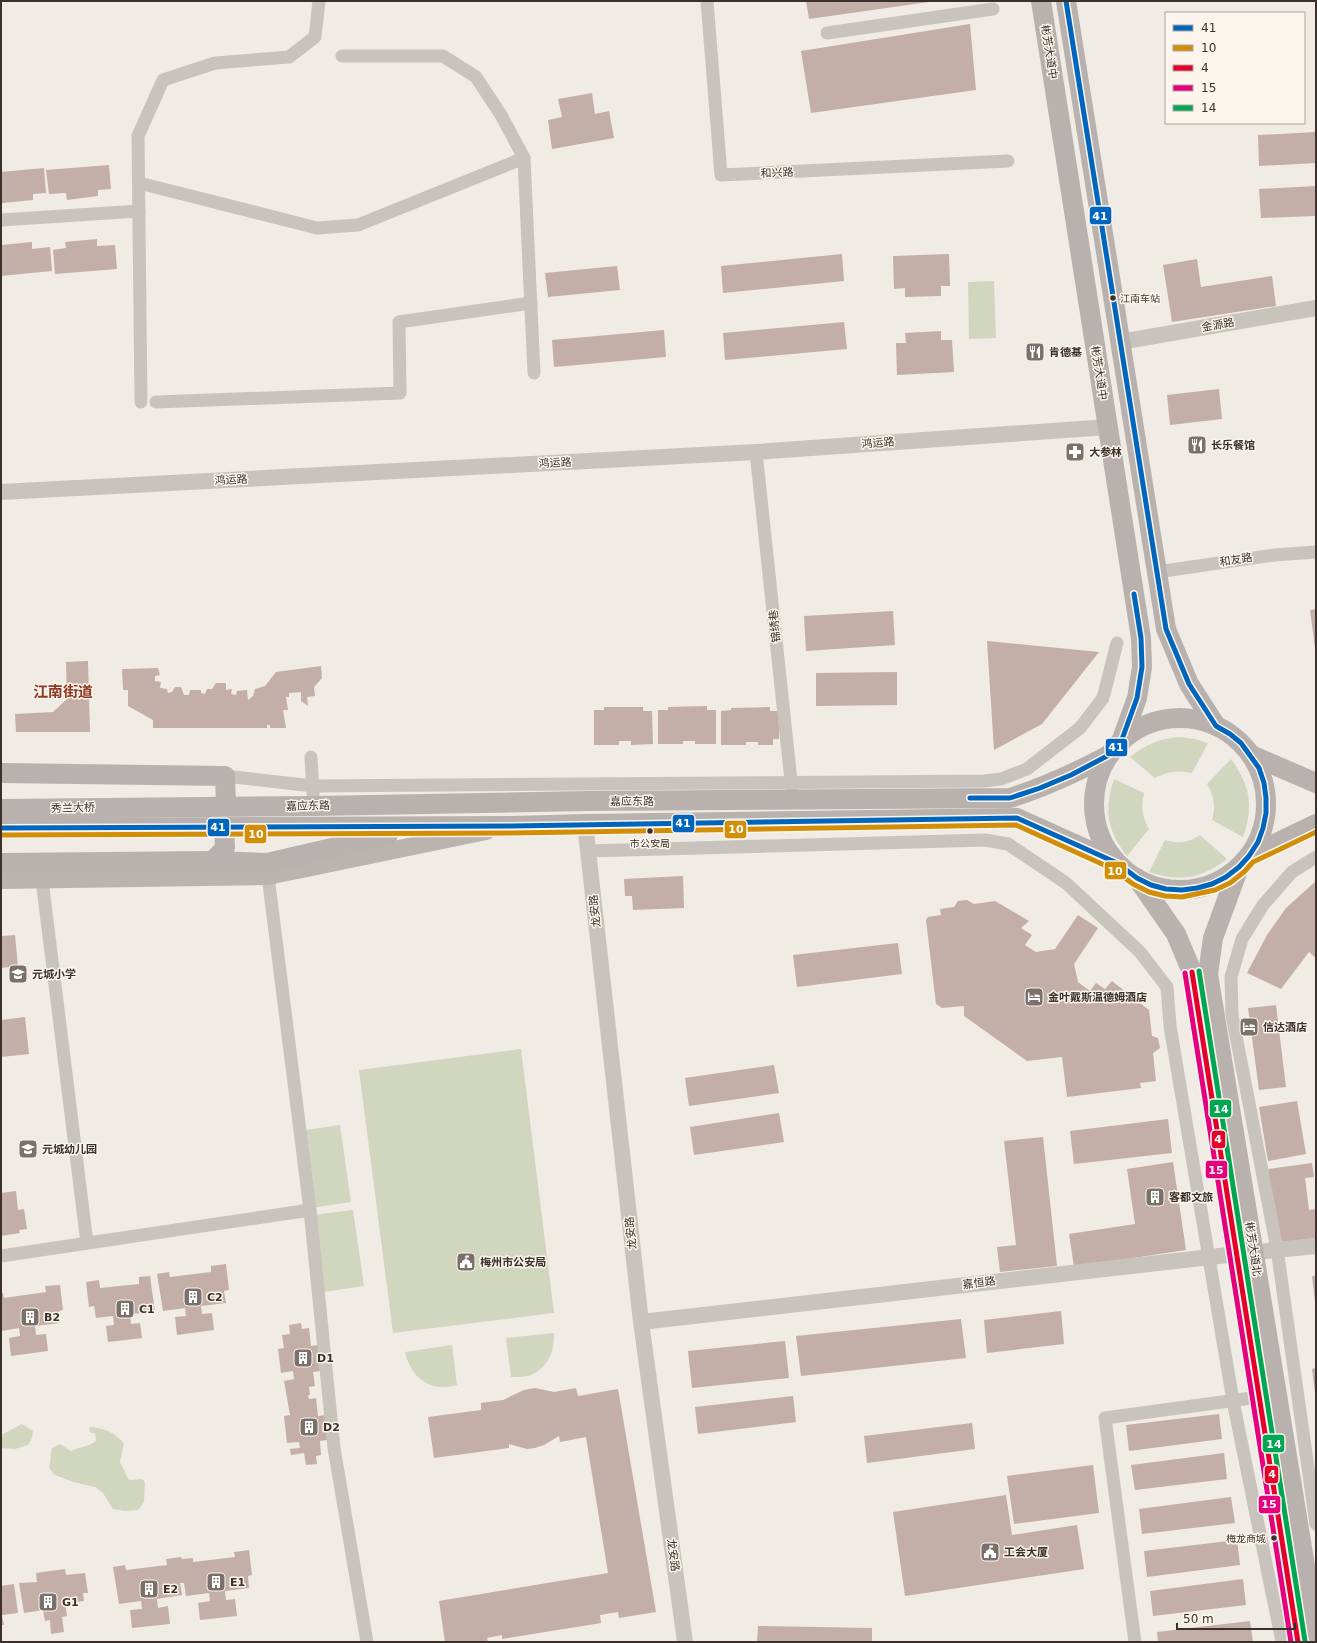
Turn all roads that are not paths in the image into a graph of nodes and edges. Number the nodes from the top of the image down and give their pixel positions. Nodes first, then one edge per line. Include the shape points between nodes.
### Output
1 (319, 1) edge
2 (707, 1) edge
3 (1041, 1) edge
4 (1066, 1) edge
5 (993, 9) dead end
6 (827, 33) dead end
7 (342, 56) dead end
8 (524, 158) junction
9 (1008, 161) dead end
10 (139, 183) junction
11 (139, 211) junction
12 (1, 220) edge
13 (531, 303) junction
14 (1316, 308) edge
15 (1120, 342) junction
16 (534, 374) dead end
17 (142, 402) dead end
18 (156, 402) dead end
19 (1108, 427) junction
20 (756, 452) junction
21 (1, 492) edge
22 (1316, 552) edge
23 (1157, 572) junction
24 (1117, 643) dead end
25 (1216, 726) junction
26 (1115, 749) junction
27 (1251, 755) junction
28 (311, 757) dead end
29 (1, 773) edge
30 (224, 776) junction
31 (1316, 783) edge
32 (313, 786) junction
33 (793, 791) junction
34 (226, 806) junction
35 (314, 806) junction
36 (146, 807) joint
37 (1, 809) edge
38 (585, 824) junction
39 (1316, 824) edge
40 (511, 826) junction
41 (224, 827) junction
42 (422, 827) junction
43 (1, 828) edge
44 (147, 828) joint
45 (588, 851) junction
46 (1316, 857) edge
47 (214, 861) junction
48 (1244, 861) junction
49 (1, 862) edge
50 (1117, 863) junction
51 (268, 876) junction
52 (1137, 878) junction
53 (1, 880) edge
54 (42, 880) junction
55 (310, 1210) junction
56 (87, 1243) junction
57 (1316, 1246) edge
58 (1277, 1249) junction
59 (1245, 1253) junction
60 (1, 1256) edge
61 (1209, 1257) junction
62 (641, 1322) junction
63 (1259, 1397) junction
64 (1233, 1401) junction
65 (1316, 1524) edge
66 (1316, 1634) edge
67 (367, 1642) edge
68 (685, 1642) edge
69 (1135, 1642) edge
70 (1282, 1642) edge
71 (1298, 1642) edge

1 - 10 street via 315,37 289,57 215,63 163,80 138,136
2 - 9 street, 和兴路 via 721,175
3 - 19 main road, 彬芳大道中
4 - 15 main road
5 - 6 street
7 - 8 street via 443,56 476,76
8 - 10 street via 358,225 317,228
8 - 13 street
10 - 11 street
11 - 12 street
11 - 17 street
13 - 16 street
13 - 18 street via 399,322 400,393
14 - 15 street, 金源路
15 - 23 main road
19 - 20 street, 鸿运路
19 - 26 main road, 彬芳大道中 via 1141,638 1142,667 1137,698
20 - 21 street, 鸿运路
20 - 33 street, 锦绣巷
22 - 23 street, 和友路 via 1274,554
23 - 25 main road via 1166,629 1189,684
24 - 33 street via 1103,698 1080,728 1027,769 1001,779 984,781
25 - 26 main road, 嘉应东路 via 1184,718 1167,720 1150,724 1134,732
25 - 27 main road via 1230,734
26 - 33 main road, 嘉应东路 via 1071,775 1010,798
26 - 50 main road, 彬芳大道中 via 1101,771 1094,804 1101,838
27 - 31 main road
27 - 48 main road via 1264,783 1266,805 1258,842
28 - 32 street
29 - 30 main road
30 - 32 street
30 - 34 main road
32 - 33 street
32 - 35 street
33 - 35 main road, 嘉应东路 via 588,801
34 - 35 main road, 嘉应东路
34 - 36 main road, 嘉应东路
36 - 37 main road, 秀兰大桥
38 - 40 main road, 嘉应东路
38 - 45 street, 龙安路
38 - 50 main road, 嘉应东路 via 1016,818
39 - 48 main road
40 - 42 main road, 嘉应东路
40 - 51 main road
41 - 42 main road, 嘉应东路
41 - 44 main road, 嘉应东路
41 - 47 main road via 225,848
42 - 47 main road via 267,863
43 - 44 main road, 秀兰大桥
45 - 61 street via 985,840 1008,844 1066,883 1140,952 1167,987 1170,1026
45 - 62 street, 龙安路
46 - 58 street via 1292,872 1263,905 1242,939 1231,977 1232,1015
47 - 49 main road
48 - 52 main road via 1226,877 1197,888 1166,889
48 - 59 main road, 彬芳大道北 via 1213,938 1208,974
50 - 52 main road
51 - 54 main road
51 - 55 street
52 - 59 main road, 彬芳大道北 via 1176,934 1192,972
53 - 54 main road
54 - 56 street
55 - 56 street
55 - 67 street via 334,1448
56 - 60 street
57 - 58 street, 嘉恒路
58 - 59 street, 嘉恒路
58 - 65 street
59 - 61 street, 嘉恒路
59 - 63 main road, 彬芳大道北
59 - 66 main road, 彬芳大道北
61 - 62 street, 嘉恒路
61 - 64 street
62 - 68 street, 龙安路
63 - 64 street
63 - 71 main road, 彬芳大道北
64 - 69 street via 1105,1418
64 - 70 street

